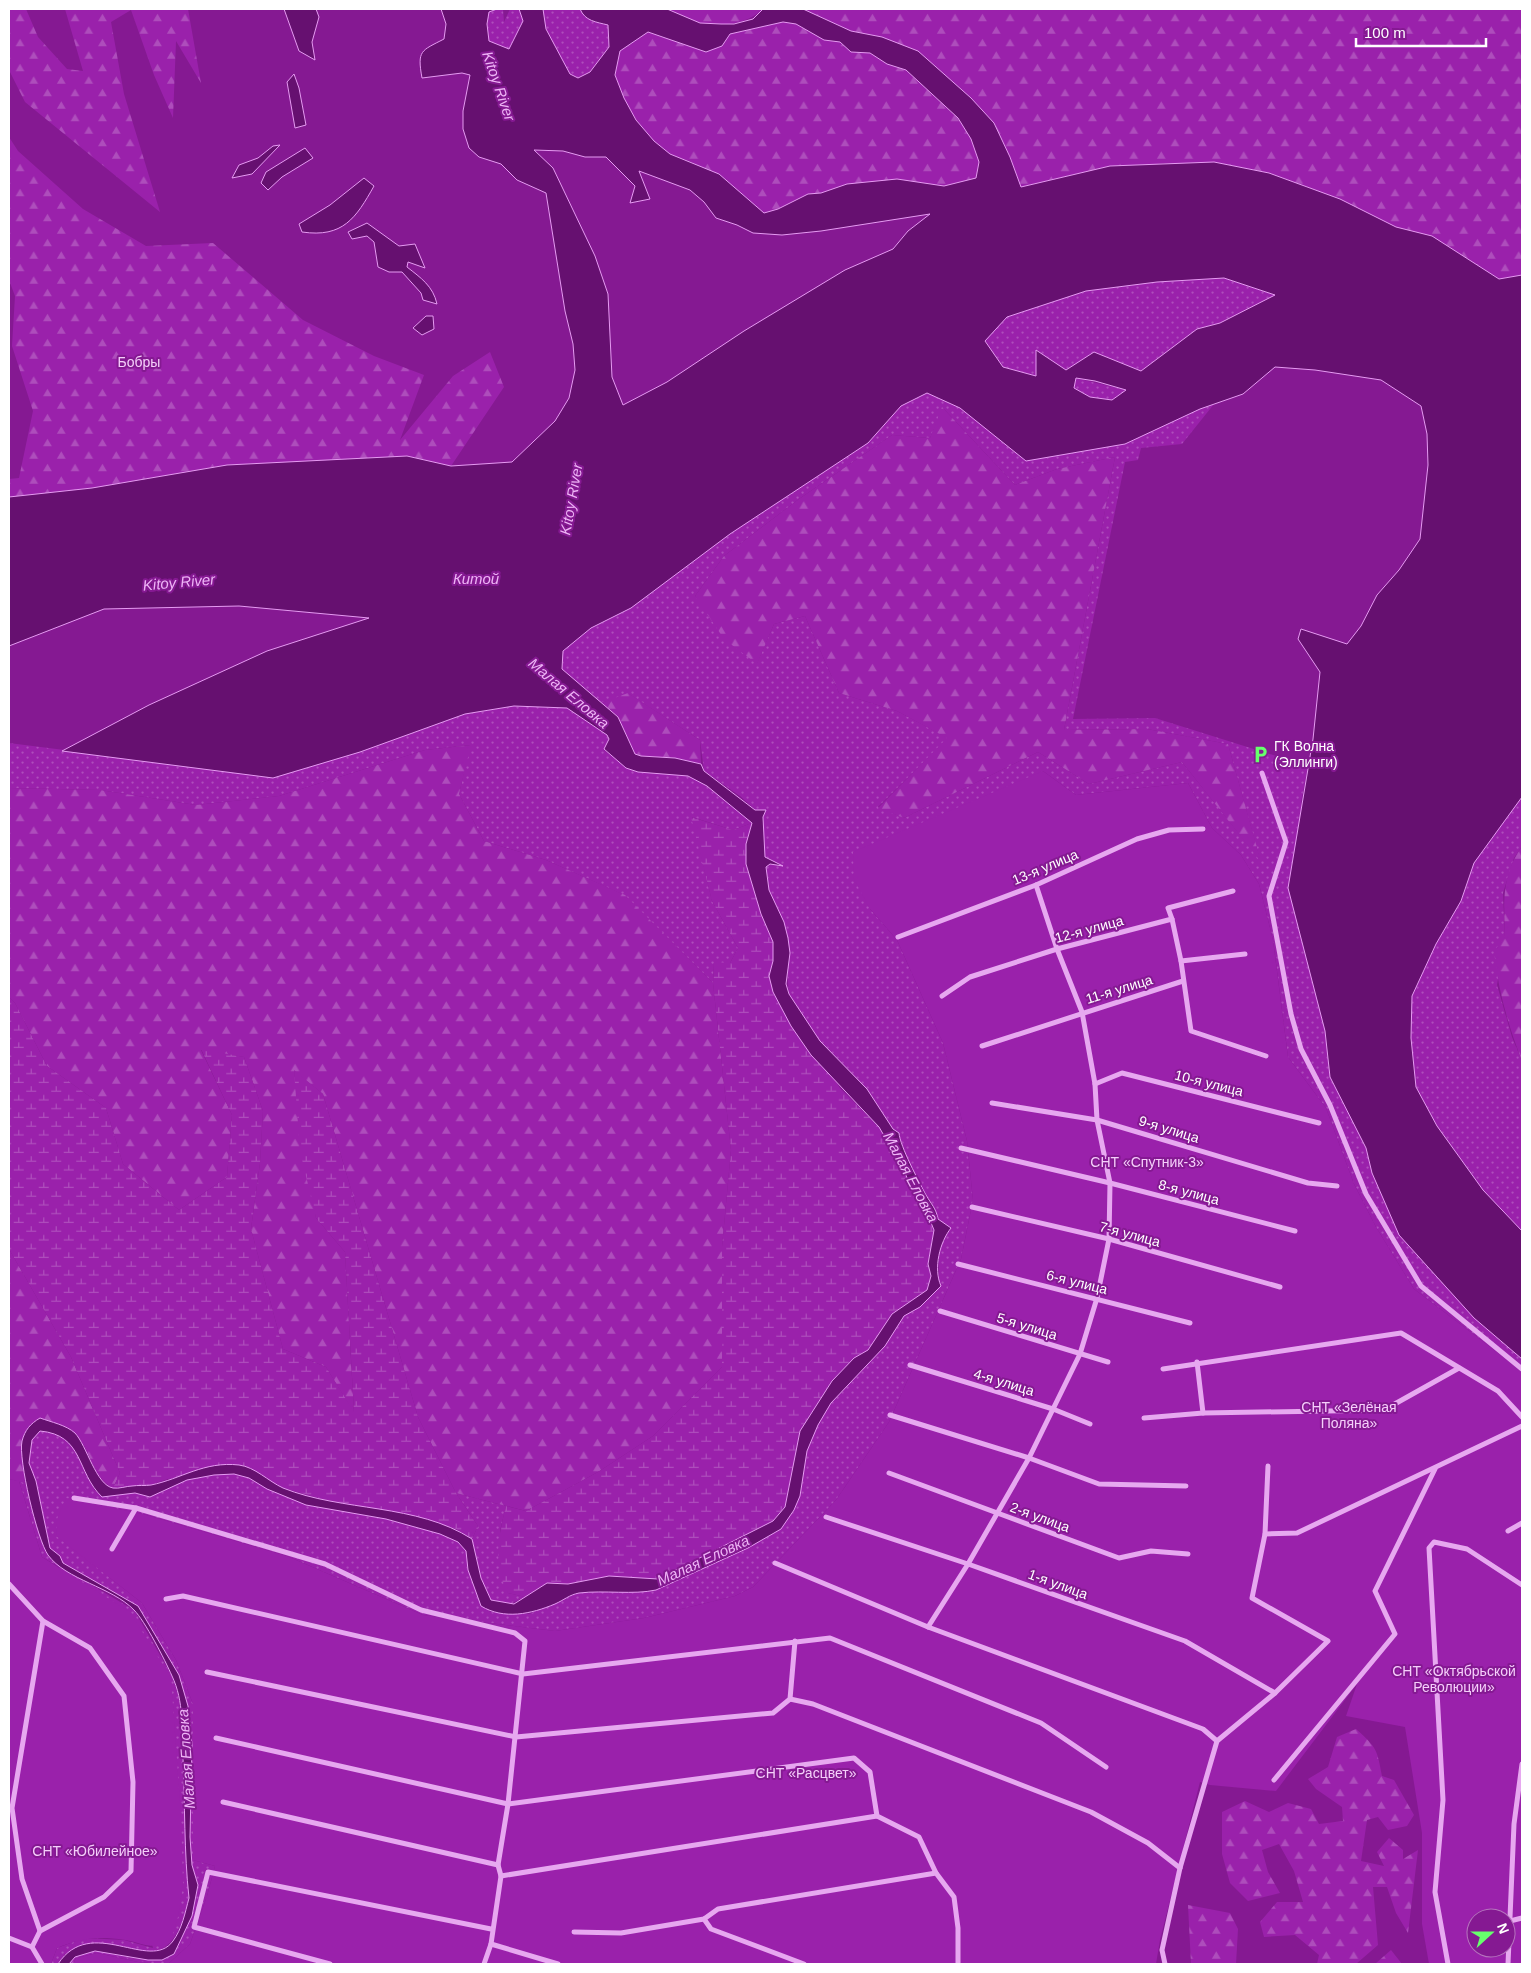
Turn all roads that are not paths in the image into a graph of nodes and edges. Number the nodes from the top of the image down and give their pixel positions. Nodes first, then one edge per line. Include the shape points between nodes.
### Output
1 (1262, 774) dead end
2 (1203, 829) dead end
3 (1036, 885) junction
4 (1234, 891) dead end
5 (1172, 919) junction
6 (898, 937) dead end
7 (1057, 949) junction
8 (1245, 954) dead end
9 (1181, 961) junction
10 (1183, 981) junction
11 (942, 996) dead end
12 (1082, 1012) junction
13 (982, 1046) dead end
14 (1266, 1056) dead end
15 (1094, 1084) junction
16 (992, 1103) dead end
17 (1097, 1120) junction
18 (1319, 1124) dead end
19 (961, 1148) dead end
20 (1110, 1183) junction
21 (1337, 1186) dead end
22 (972, 1207) dead end
23 (1295, 1231) dead end
24 (1109, 1239) junction
25 (958, 1264) dead end
26 (1280, 1287) dead end
27 (1097, 1298) junction
28 (940, 1311) dead end
29 (1190, 1323) dead end
30 (1080, 1354) junction
31 (1108, 1362) dead end
32 (1197, 1362) junction
33 (910, 1365) dead end
34 (1459, 1368) junction
35 (1163, 1369) dead end
36 (1522, 1369) edge
37 (1053, 1409) junction
38 (1203, 1413) junction
39 (890, 1415) dead end
40 (1522, 1417) edge
41 (1144, 1418) dead end
42 (1090, 1424) dead end
43 (1522, 1426) edge
44 (1029, 1458) junction
45 (1268, 1466) dead end
46 (1435, 1469) junction
47 (889, 1473) dead end
48 (1186, 1486) dead end
49 (74, 1498) dead end
50 (136, 1508) junction
51 (996, 1513) junction
52 (826, 1517) dead end
53 (1522, 1524) edge
54 (1508, 1531) dead end
55 (1265, 1534) junction
56 (112, 1549) dead end
57 (1188, 1554) dead end
58 (775, 1564) dead end
59 (968, 1564) junction
60 (9, 1584) edge
61 (1522, 1585) edge
62 (166, 1599) dead end
63 (43, 1621) junction
64 (928, 1627) junction
65 (795, 1641) junction
66 (207, 1672) dead end
67 (522, 1674) junction
68 (1275, 1693) junction
69 (790, 1699) junction
70 (516, 1737) junction
71 (216, 1738) dead end
72 (1217, 1741) junction
73 (1522, 1764) edge
74 (1106, 1767) dead end
75 (1274, 1780) dead end
76 (223, 1802) dead end
77 (508, 1804) junction
78 (877, 1816) junction
79 (498, 1866) junction
80 (1180, 1868) junction
81 (936, 1873) junction
82 (501, 1876) junction
83 (1511, 1908) edge
84 (704, 1919) junction
85 (492, 1929) junction
86 (40, 1931) junction
87 (574, 1932) dead end
88 (9, 1938) edge
89 (491, 1944) junction
90 (32, 1947) junction
91 (42, 1964) edge
92 (330, 1964) edge
93 (484, 1964) edge
94 (558, 1964) edge
95 (804, 1964) edge
96 (958, 1964) edge
97 (1165, 1964) edge
98 (1448, 1964) edge

1 - 36 street via 1286,842 1270,896 1290,1014 1301,1049 1330,1105 1366,1194 1421,1286
2 - 3 street, 13-я улица via 1169,830 1137,839
3 - 6 street, 13-я улица
3 - 7 street
4 - 5 street via 1168,908
5 - 7 street, 12-я улица
5 - 9 street
7 - 11 street, 12-я улица via 970,977
7 - 12 street
8 - 9 street
9 - 10 street
10 - 12 street, 11-я улица
10 - 14 street via 1191,1031
12 - 13 street, 11-я улица
12 - 15 street
15 - 17 street
15 - 18 street, 10-я улица via 1122,1073
16 - 17 street, 9-я улица
17 - 20 street
17 - 21 street, 9-я улица via 1308,1182
19 - 20 street, 8-я улица
20 - 23 street, 8-я улица
20 - 24 street
22 - 24 street, 7-я улица
24 - 26 street, 7-я улица
24 - 27 street
25 - 27 street, 6-я улица
27 - 29 street, 6-я улица
27 - 30 street
28 - 30 street, 5-я улица
30 - 31 street, 5-я улица
30 - 37 street
32 - 34 street via 1401,1333
32 - 35 street
32 - 38 street
33 - 37 street, 4-я улица
34 - 38 street via 1384,1410
34 - 40 street via 1498,1391
37 - 42 street, 4-я улица
37 - 44 street
38 - 41 street
39 - 44 street
43 - 46 street
44 - 48 street via 1099,1484
44 - 51 street
45 - 55 street
46 - 55 street via 1297,1534
46 - 75 street via 1375,1591 1395,1634
47 - 51 street, 2-я улица
49 - 50 street
50 - 56 street
50 - 67 street via 325,1564 421,1610 516,1633 525,1641
51 - 57 street, 2-я улица via 1119,1558 1151,1552
51 - 59 street
52 - 59 street, 1-я улица
53 - 54 street
55 - 68 street via 1252,1598 1328,1641
58 - 64 street
59 - 64 street
59 - 68 street, 1-я улица via 1185,1641
60 - 63 street
61 - 98 street via 1468,1549 1434,1542 1429,1548 1443,1800 1435,1892
62 - 67 street via 183,1596
63 - 86 street via 12,1808 22,1878
63 - 86 street via 90,1648 124,1696 133,1782 131,1871 104,1897
64 - 72 street via 1203,1729
65 - 67 street
65 - 69 street
65 - 74 street via 830,1638 1041,1723
66 - 70 street
67 - 70 street
68 - 72 street
69 - 70 street via 773,1713
69 - 80 street via 813,1704 1091,1812 1148,1842
70 - 77 street
71 - 77 street
72 - 80 street
73 - 83 street via 1514,1824
76 - 79 street
77 - 78 street via 854,1758 870,1772
77 - 79 street
78 - 81 street via 919,1837
78 - 82 street
79 - 82 street
80 - 97 street via 1162,1950
81 - 84 street via 718,1908
81 - 96 street via 954,1897
82 - 85 street
84 - 87 street via 621,1933
84 - 95 street via 711,1929
85 - 89 street
85 - 92 street via 208,1872 194,1927
86 - 90 street
88 - 90 street
89 - 93 street
89 - 94 street
90 - 91 street

